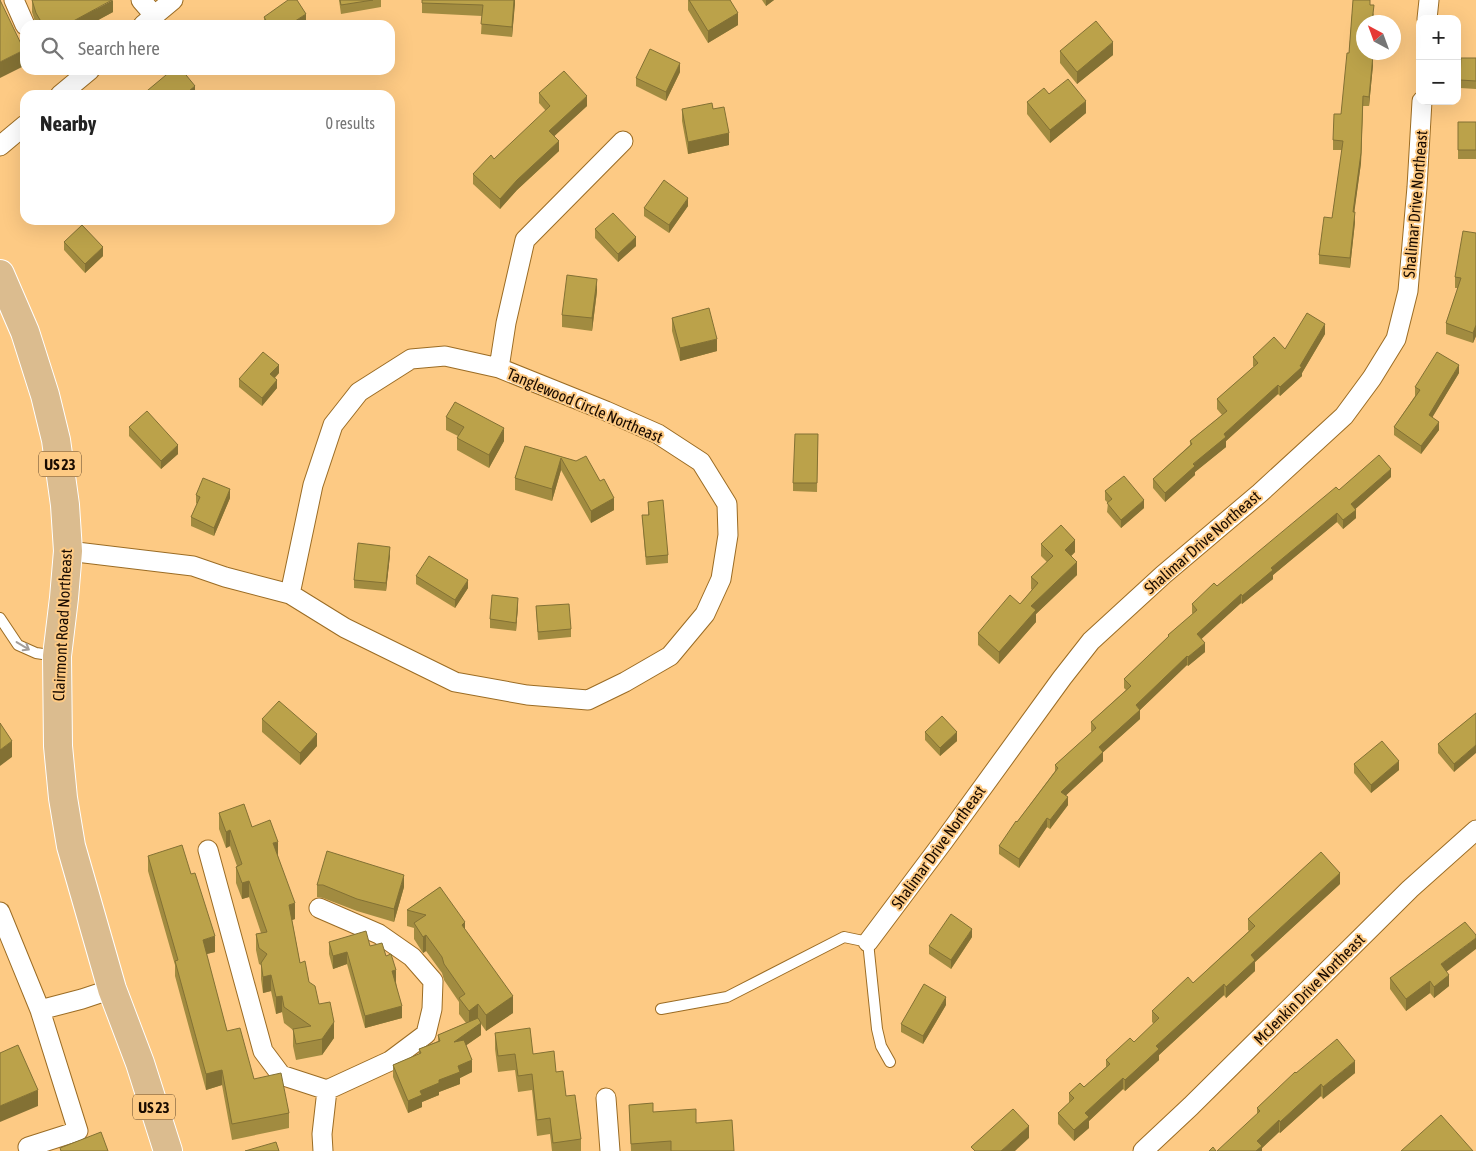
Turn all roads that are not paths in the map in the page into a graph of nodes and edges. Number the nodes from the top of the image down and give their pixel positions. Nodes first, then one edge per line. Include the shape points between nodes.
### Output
1 (14, 0) edge
2 (141, 0) edge
3 (173, 0) edge
4 (1429, 0) edge
5 (1428, 15) edge
6 (23, 20) edge
7 (149, 20) edge
8 (84, 75) edge
9 (66, 90) edge
10 (1422, 105) edge
11 (20, 129) edge
12 (623, 141) dead end
13 (0, 146) edge
14 (0, 274) edge
15 (499, 368) junction
16 (68, 551) junction
17 (290, 594) junction
18 (0, 618) edge
19 (57, 656) junction
20 (1476, 830) edge
21 (208, 850) dead end
22 (319, 908) dead end
23 (0, 912) edge
24 (868, 942) junction
25 (112, 989) junction
26 (661, 1008) dead end
27 (40, 1010) junction
28 (890, 1062) dead end
29 (328, 1090) junction
30 (606, 1098) dead end
31 (24, 1150) edge
32 (168, 1151) edge
33 (323, 1151) edge
34 (610, 1151) edge
35 (1143, 1151) edge

1 - 6 street
2 - 7 street
3 - 7 street
4 - 5 street
8 - 9 street
10 - 24 street, Shalimar Drive Northeast via 1408,291 1396,338 1372,378 1344,416 1091,640
11 - 13 street
12 - 15 street via 525,240
14 - 16 main road, Clairmont Road Northeast / US 23 via 36,362 54,431
15 - 17 street, Tanglewood Circle Northeast via 445,356 410,359 359,392 333,424 313,485
15 - 17 street, Tanglewood Circle Northeast via 658,434 701,462 727,504 728,535 721,580 705,614 670,656 588,700 527,695 454,682 345,628
16 - 17 street, Tanglewood Circle Northeast via 192,566
16 - 19 main road, Clairmont Road Northeast / US 23
18 -> 19 lane via 18,645
19 - 25 main road, Clairmont Road Northeast / US 23 via 58,746 63,798 71,846
20 - 35 street, McJenkin Drive Northeast via 1410,889
21 - 29 street via 263,1051 281,1074
22 - 29 street via 378,934 412,957 433,981 432,1009 426,1034 390,1061
23 - 27 street
24 - 26 lane via 844,938 727,996
24 - 28 lane via 877,1029 881,1046
25 - 27 street
25 - 32 main road, Clairmont Road Northeast / US 23
27 - 31 street via 78,1131
29 - 33 street
30 - 34 street

